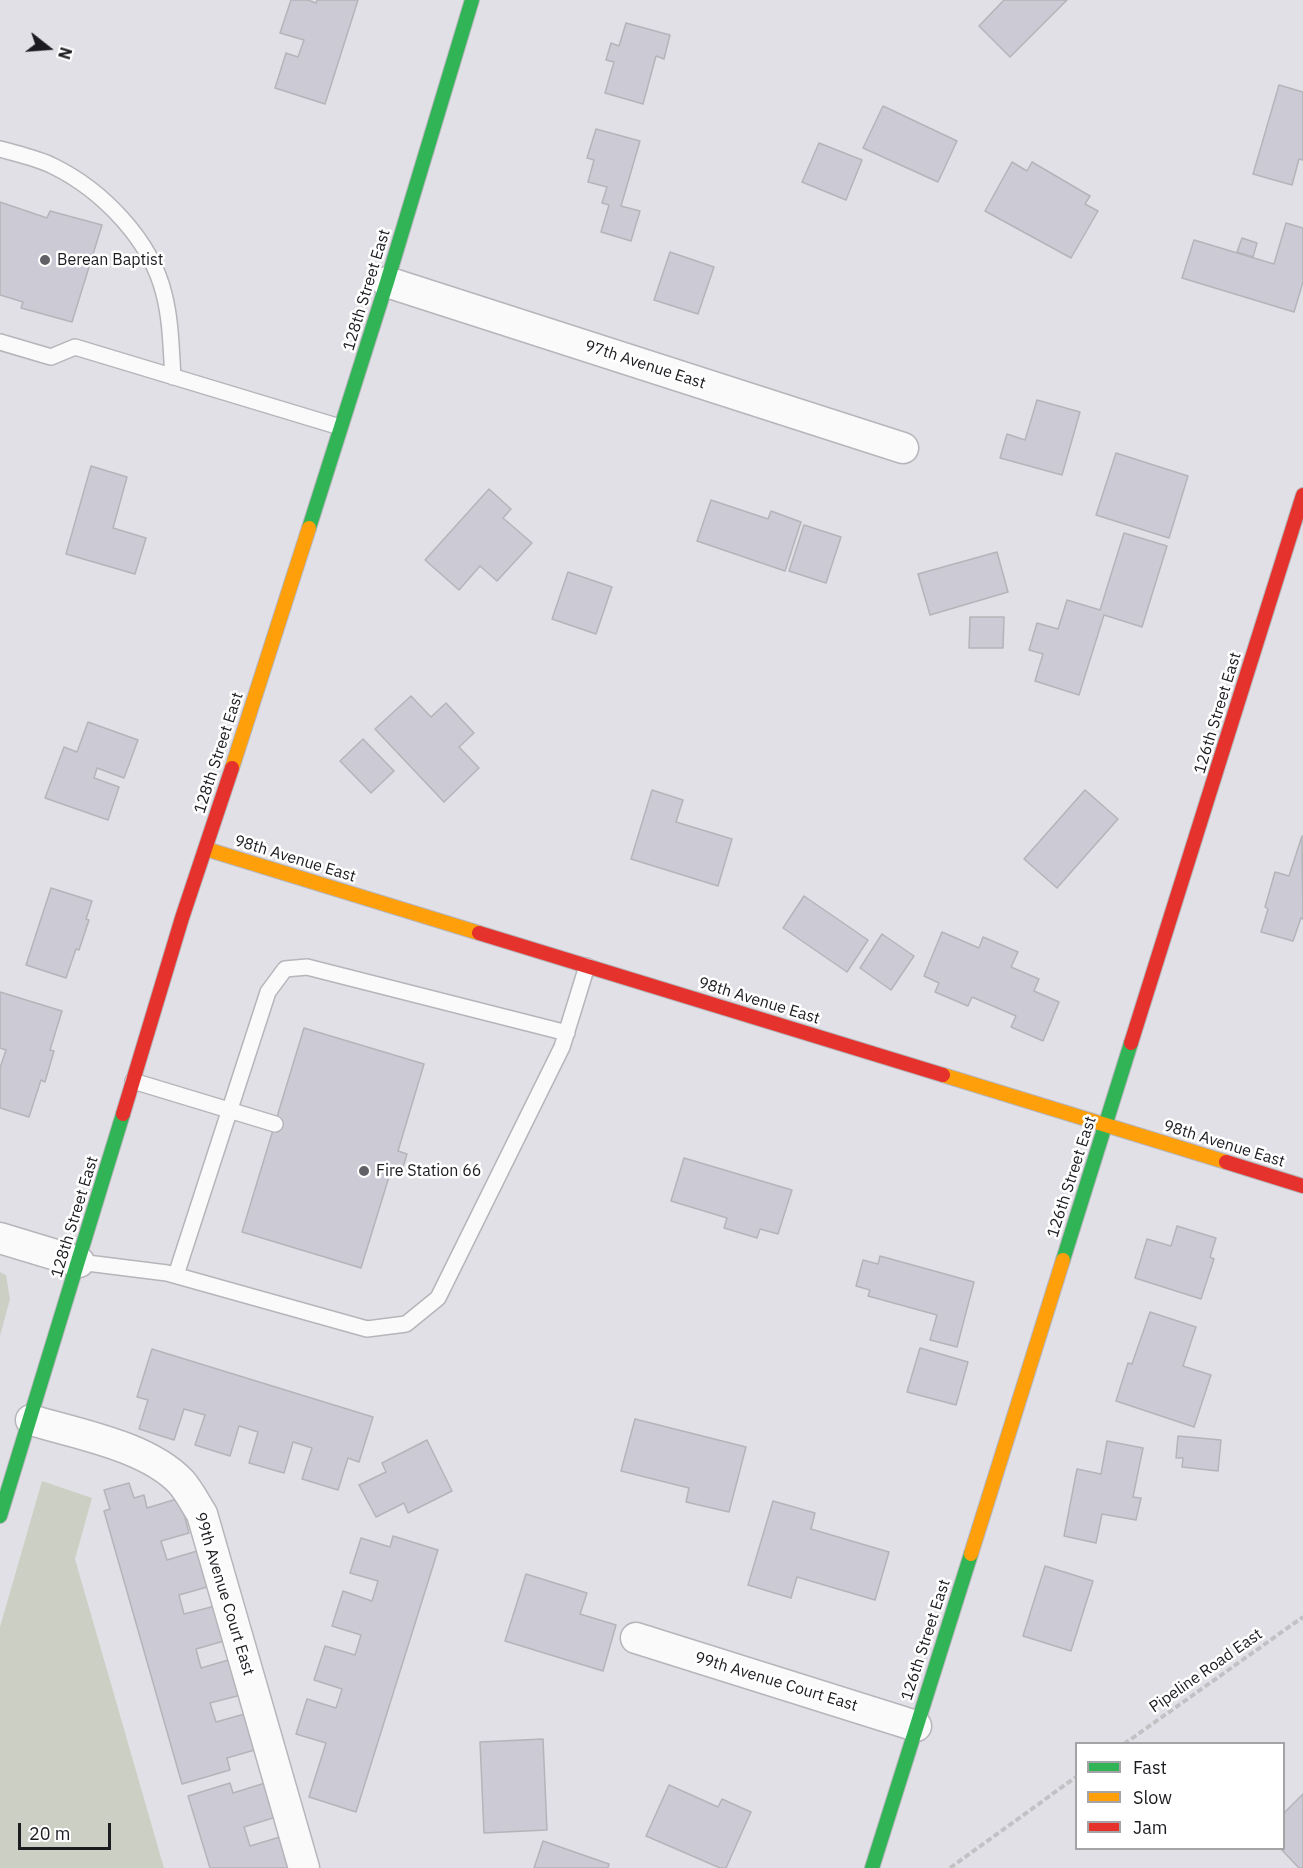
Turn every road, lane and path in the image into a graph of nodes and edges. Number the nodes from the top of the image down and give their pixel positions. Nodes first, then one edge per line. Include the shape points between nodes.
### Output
1 (472, 0) edge
2 (0, 149) edge
3 (387, 282) junction
4 (0, 342) edge
5 (173, 377) junction
6 (340, 427) junction
7 (903, 448) dead end
8 (1303, 495) edge
9 (206, 849) junction
10 (587, 966) junction
11 (567, 1033) junction
12 (133, 1081) junction
13 (229, 1110) junction
14 (275, 1124) dead end
15 (1106, 1125) junction
16 (1303, 1185) edge
17 (0, 1238) edge
18 (79, 1262) junction
19 (176, 1275) junction
20 (31, 1420) junction
21 (0, 1516) edge
22 (1303, 1617) edge
23 (636, 1638) dead end
24 (916, 1726) junction
25 (1125, 1742) edge
26 (1075, 1778) edge
27 (304, 1868) edge
28 (872, 1868) edge
29 (950, 1868) edge

1 - 3 street, 128th Street East
2 - 5 lane via 50,165 76,179 100,196 128,226 152,263 164,293
3 - 6 street, 128th Street East
3 - 7 street, 97th Avenue East
4 - 5 lane via 51,357 75,347
5 - 6 lane
6 - 9 street, 128th Street East
8 - 15 street, 126th Street East
9 - 10 street, 98th Avenue East
9 - 12 street, 128th Street East
10 - 11 lane
10 - 15 street, 98th Avenue East
11 - 13 lane via 307,967 285,969 268,992
11 - 19 lane via 438,1298 406,1324 367,1329
12 - 13 lane
12 - 18 street, 128th Street East
13 - 14 lane
13 - 19 lane
15 - 16 street, 98th Avenue East
15 - 24 street, 126th Street East
17 - 18 street
18 - 19 lane
18 - 20 street, 128th Street East
20 - 21 street, 128th Street East
20 - 27 street, 99th Avenue Court East via 124,1449 150,1460 180,1482 192,1483
22 - 25 path, Pipeline Road East
23 - 24 street, 99th Avenue Court East
24 - 28 street, 126th Street East
26 - 29 path

